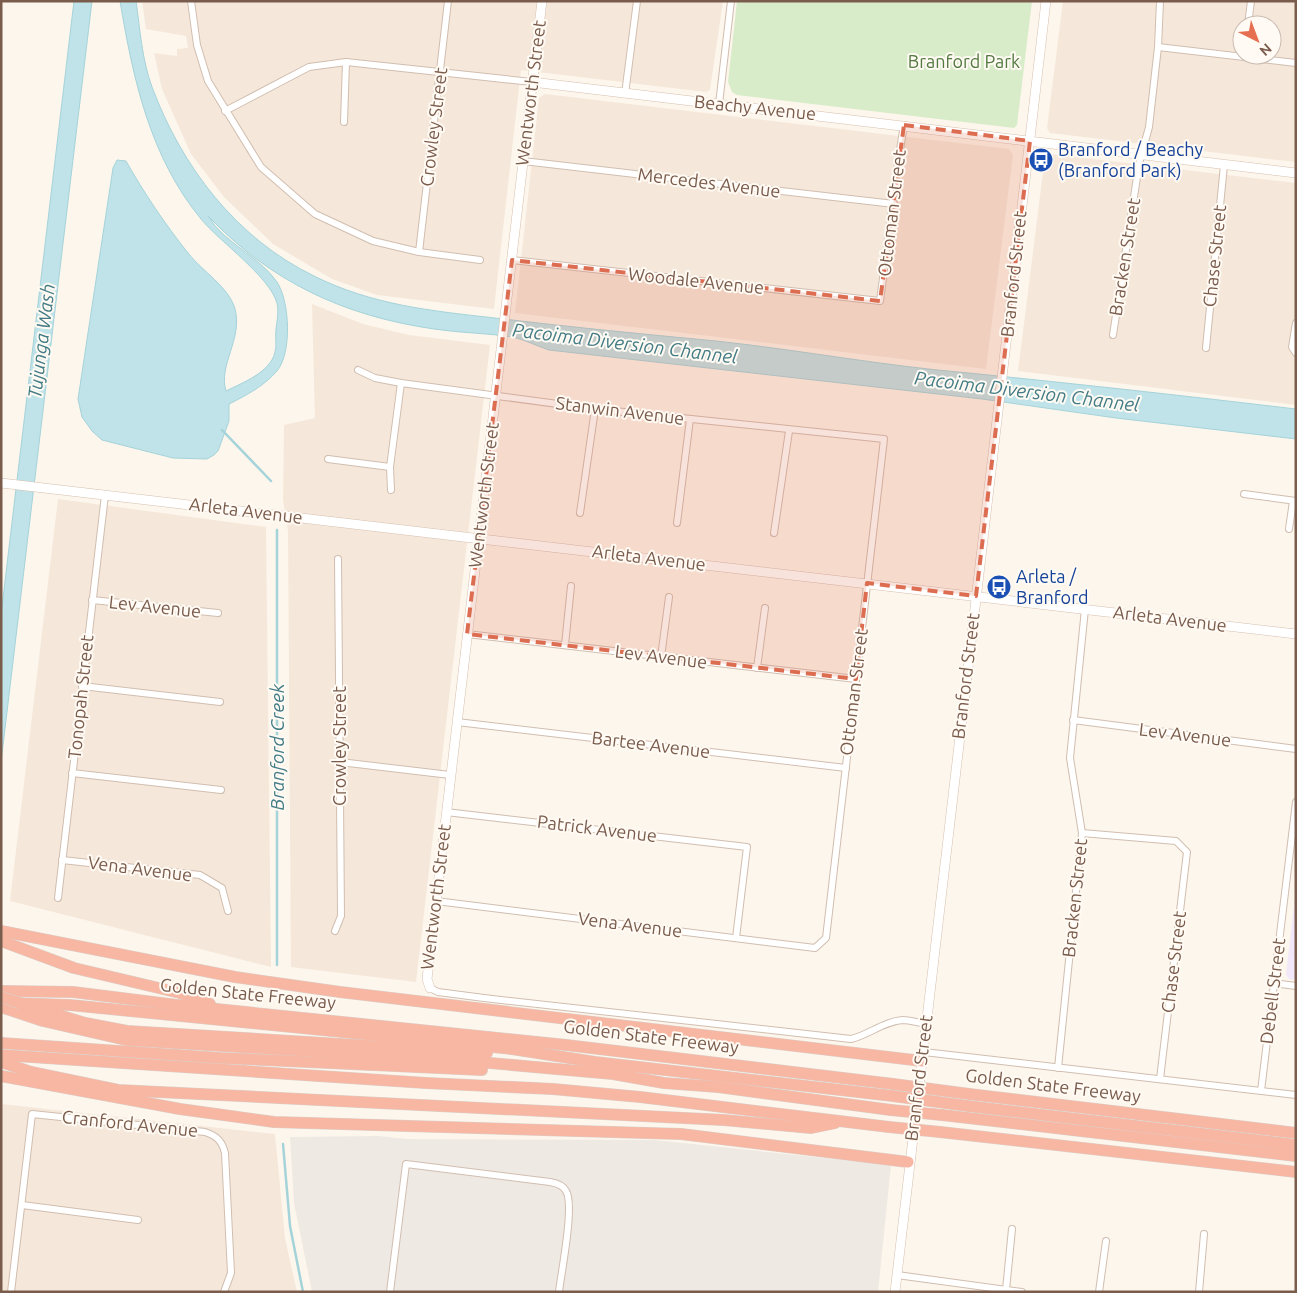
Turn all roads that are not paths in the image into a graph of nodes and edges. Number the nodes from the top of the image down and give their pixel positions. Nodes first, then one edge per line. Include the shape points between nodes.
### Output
1 (191, 1) edge
2 (448, 1) edge
3 (542, 1) edge
4 (637, 1) edge
5 (731, 1) edge
6 (1046, 1) edge
7 (1160, 1) edge
8 (1251, 1) edge
9 (1249, 15) edge
10 (1158, 47) junction
11 (1232, 55) edge
12 (1282, 61) edge
13 (346, 62) junction
14 (1296, 63) edge
15 (440, 72) junction
16 (532, 82) junction
17 (625, 94) junction
18 (719, 104) junction
19 (225, 111) junction
20 (344, 122) dead end
21 (904, 125) junction
22 (1030, 141) junction
23 (1142, 154) junction
24 (523, 161) junction
25 (1224, 164) junction
26 (1296, 173) edge
27 (894, 204) junction
28 (419, 252) junction
29 (480, 260) dead end
30 (512, 260) junction
31 (880, 301) joint
32 (1296, 323) edge
33 (1113, 335) dead end
34 (1206, 348) dead end
35 (1296, 353) edge
36 (358, 370) dead end
37 (401, 383) junction
38 (496, 395) junction
39 (595, 409) junction
40 (690, 420) junction
41 (788, 431) junction
42 (884, 439) joint
43 (328, 459) dead end
44 (390, 467) junction
45 (6, 484) edge
46 (391, 490) dead end
47 (1244, 494) dead end
48 (105, 495) junction
49 (1295, 501) edge
50 (580, 513) dead end
51 (677, 523) dead end
52 (1289, 529) dead end
53 (774, 533) dead end
54 (479, 538) junction
55 (338, 559) dead end
56 (867, 583) junction
57 (571, 586) dead end
58 (976, 596) junction
59 (669, 597) dead end
60 (92, 600) junction
61 (764, 608) dead end
62 (1085, 609) junction
63 (218, 613) dead end
64 (467, 634) junction
65 (1296, 634) edge
66 (565, 645) junction
67 (662, 657) junction
68 (758, 668) junction
69 (856, 679) junction
70 (82, 686) junction
71 (220, 702) dead end
72 (1073, 720) junction
73 (457, 722) junction
74 (1296, 749) edge
75 (340, 762) junction
76 (846, 768) junction
77 (72, 773) junction
78 (450, 775) junction
79 (221, 790) dead end
80 (1296, 802) edge
81 (446, 812) junction
82 (1082, 832) junction
83 (62, 860) junction
84 (58, 898) dead end
85 (436, 902) junction
86 (228, 911) dead end
87 (1, 931) edge
88 (335, 931) dead end
89 (736, 938) junction
90 (1, 941) edge
91 (822, 944) joint
92 (1273, 982) junction
93 (1296, 986) edge
94 (430, 988) joint
95 (1, 991) edge
96 (1, 997) edge
97 (9, 1006) edge
98 (222, 1009) junction
99 (926, 1024) junction
100 (1, 1043) edge
101 (543, 1054) junction
102 (1, 1055) edge
103 (923, 1057) junction
104 (1, 1062) edge
105 (1058, 1068) junction
106 (1, 1076) edge
107 (631, 1079) junction
108 (1160, 1079) junction
109 (1261, 1090) junction
110 (1296, 1095) edge
111 (968, 1100) junction
112 (847, 1121) junction
113 (1296, 1133) edge
114 (1296, 1145) edge
115 (1296, 1156) edge
116 (908, 1162) junction
117 (1296, 1172) edge
118 (22, 1205) junction
119 (138, 1220) dead end
120 (1012, 1228) dead end
121 (1204, 1234) dead end
122 (1106, 1241) dead end
123 (897, 1275) junction
124 (1006, 1290) junction
125 (11, 1292) edge
126 (224, 1292) edge
127 (390, 1292) edge
128 (559, 1292) edge
129 (895, 1292) edge
130 (1022, 1292) edge
131 (1099, 1292) edge
132 (1199, 1292) edge

1 - 19 street via 197,45 208,81
2 - 15 street, Crowley Street
3 - 16 main road, Wentworth Street
4 - 17 street
5 - 18 street
6 - 22 main road, Branford Street
7 - 10 street, Bracken Street
8 - 9 street
10 - 11 street
10 - 23 street, Bracken Street via 1149,126
12 - 14 street
13 - 15 street, Beachy Avenue
13 - 19 street, Beachy Avenue via 309,67
13 - 20 street
15 - 16 street, Beachy Avenue
15 - 28 street, Crowley Street
16 - 17 main road, Beachy Avenue
16 - 24 main road, Wentworth Street
17 - 18 main road, Beachy Avenue
18 - 21 main road, Beachy Avenue
19 - 28 street via 261,167 315,214 373,241
21 - 22 main road, Beachy Avenue
21 - 27 street, Ottoman Street via 894,181
22 - 23 main road, Beachy Avenue
22 - 58 main road, Branford Street
23 - 25 main road, Beachy Avenue
23 - 33 street, Bracken Street
24 - 27 street, Mercedes Avenue
24 - 30 main road, Wentworth Street
25 - 26 main road, Beachy Avenue
25 - 34 street, Chase Street
27 - 31 street, Ottoman Street
28 - 29 street
30 - 31 street, Woodale Avenue
30 - 38 main road, Wentworth Street
32 - 35 street via 1292,346
36 - 37 street, Stanwin Avenue via 375,378
37 - 38 street, Stanwin Avenue
37 - 44 street
38 - 39 street, Stanwin Avenue
38 - 54 main road, Wentworth Street
39 - 40 street, Stanwin Avenue
39 - 50 street
40 - 41 street, Stanwin Avenue
40 - 51 street
41 - 42 street, Stanwin Avenue
41 - 53 street
42 - 56 street, Ottoman Street
43 - 44 street
44 - 46 street
45 - 48 main road, Arleta Avenue
47 - 49 street
48 - 54 main road, Arleta Avenue
48 - 60 street, Tonopah Street
49 - 52 street
54 - 56 main road, Arleta Avenue
54 - 64 main road, Wentworth Street
55 - 75 street, Crowley Street
56 - 58 main road, Arleta Avenue
56 - 69 street, Ottoman Street
57 - 66 street
58 - 62 main road, Arleta Avenue
58 - 99 main road, Branford Street
59 - 67 street
60 - 63 street, Lev Avenue
60 - 70 street, Tonopah Street
61 - 68 street
62 - 65 main road, Arleta Avenue
62 - 72 street, Bracken Street
64 - 66 street, Lev Avenue
64 - 73 main road, Wentworth Street
66 - 67 street, Lev Avenue
67 - 68 street, Lev Avenue
68 - 69 street, Lev Avenue
69 - 76 street, Ottoman Street
70 - 71 street
70 - 77 street, Tonopah Street
72 - 74 street, Lev Avenue
72 - 82 street, Bracken Street via 1070,758
73 - 76 street, Bartee Avenue
73 - 78 main road, Wentworth Street
75 - 78 street
75 - 88 street, Crowley Street via 341,916
76 - 91 street, Ottoman Street via 826,938
77 - 79 street
77 - 83 street, Tonopah Street
78 - 81 main road, Wentworth Street
80 - 92 street, Debell Street
81 - 85 main road, Wentworth Street
81 - 89 street, Patrick Avenue via 747,847
82 - 105 street, Bracken Street
82 - 108 street, Chase Street via 1176,841 1187,852
83 - 84 street, Tonopah Street
83 - 86 street, Vena Avenue via 200,876 222,888
85 - 89 street, Vena Avenue
85 - 94 main road, Wentworth Street via 427,979
87 - 103 highway via 235,977 340,992
89 - 91 street, Vena Avenue via 815,948
90 - 98 highway via 74,968 180,993
92 - 93 street
92 - 109 street, Debell Street
94 - 99 street via 438,992 493,999 851,1040 892,1022 903,1020
95 - 98 highway, Golden State Freeway via 73,992
96 - 97 highway, bridge
97 - 101 highway via 70,1005 121,1009
97 - 101 highway via 127,1031 455,1052
97 - 107 highway via 51,1024 126,1040 456,1060 613,1074
98 - 111 highway, Golden State Freeway, bridge via 893,1084
99 - 103 main road, Branford Street
100 - 107 highway
101 - 111 highway, bridge via 893,1096
102 - 112 highway via 553,1089
103 - 105 street
103 - 116 main road, Branford Street
104 - 112 highway via 31,1072 118,1090 724,1120 811,1128
105 - 108 street
106 - 116 highway via 180,1110 274,1122 681,1134
107 - 115 highway, bridge
108 - 109 street
109 - 110 street
111 - 113 highway, Golden State Freeway
111 - 114 highway
112 - 117 highway, bridge
116 - 123 main road, Branford Street
118 - 119 street
118 - 125 street
118 - 126 street, Cranford Avenue via 32,1114 205,1132 216,1136 226,1153 231,1273
120 - 124 street
121 - 132 street
122 - 131 street
123 - 124 street
123 - 129 main road, Branford Street
124 - 130 street
127 - 128 street via 406,1164 550,1182 566,1190 570,1206

